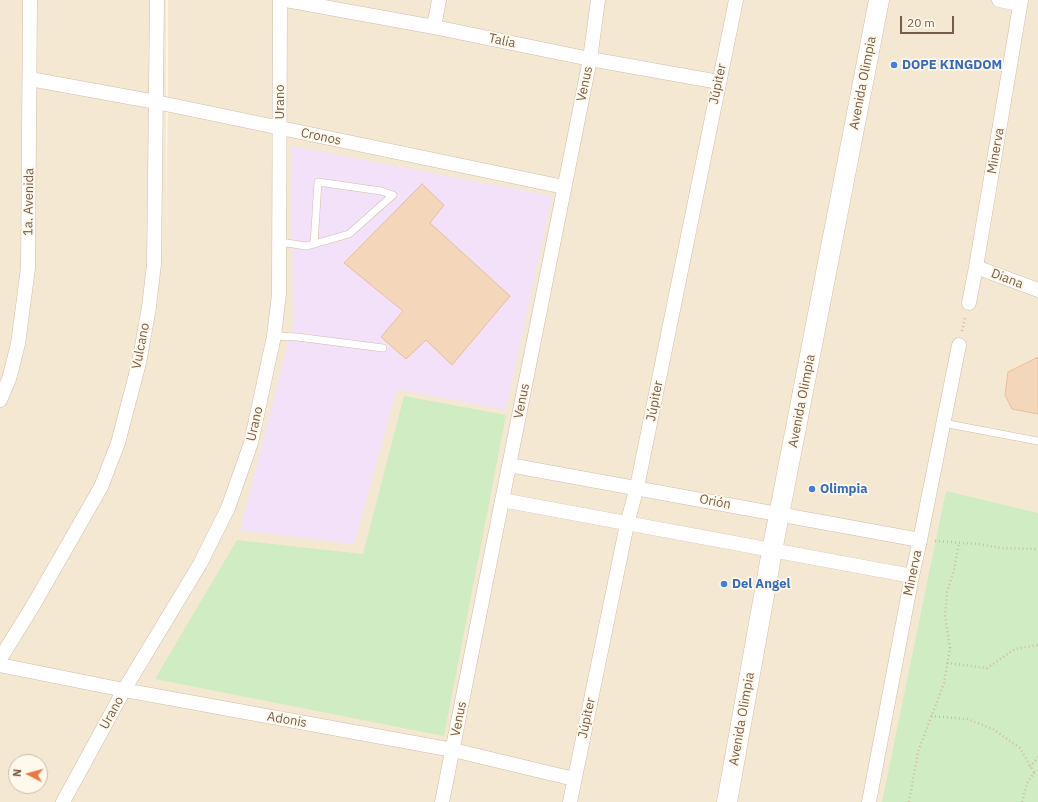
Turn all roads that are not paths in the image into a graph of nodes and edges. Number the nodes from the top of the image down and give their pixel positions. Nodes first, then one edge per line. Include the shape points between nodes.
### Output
1 (30, 0) edge
2 (156, 0) edge
3 (280, 0) edge
4 (286, 0) edge
5 (439, 0) edge
6 (598, 0) edge
7 (736, 0) edge
8 (879, 0) edge
9 (1000, 0) edge
10 (1021, 2) edge
11 (434, 27) junction
12 (590, 59) junction
13 (30, 79) junction
14 (719, 82) junction
15 (156, 102) junction
16 (280, 129) junction
17 (564, 187) junction
18 (280, 242) junction
19 (314, 244) junction
20 (976, 267) junction
21 (1038, 290) edge
22 (969, 303) road end
23 (274, 336) junction
24 (959, 345) road end
25 (383, 348) dead end
26 (0, 400) edge
27 (943, 423) junction
28 (1038, 441) edge
29 (509, 464) junction
30 (637, 487) junction
31 (502, 500) junction
32 (780, 515) junction
33 (628, 524) junction
34 (920, 540) junction
35 (772, 551) junction
36 (912, 576) junction
37 (0, 660) edge
38 (0, 665) edge
39 (124, 690) junction
40 (452, 750) junction
41 (574, 779) junction
42 (63, 802) edge
43 (442, 802) edge
44 (570, 802) edge
45 (727, 802) edge
46 (869, 802) edge

1 - 13 street, 1a. Avenida
2 - 15 street, Vulcano
3 - 16 street, Urano
4 - 11 street, Talía
5 - 11 street
6 - 12 street, Venus
7 - 14 street, Júpiter
8 - 32 street, Avenida Olimpia
9 - 10 street
10 - 20 street, Minerva
11 - 12 street, Talía
12 - 14 street, Talía
12 - 17 street, Venus
13 - 15 street, Cronos
13 - 26 street, 1a. Avenida via 28,268 18,344 9,379
14 - 30 street, Júpiter
15 - 16 street, Cronos
15 - 37 street, Vulcano via 154,264 139,363 118,443 100,487
16 - 17 street, Cronos
16 - 18 street, Urano
17 - 29 street, Venus
18 - 19 lane via 306,246
18 - 23 street, Urano via 279,294
19 - 19 lane via 349,234 393,195 318,182
20 - 21 street, Diana
20 - 22 street, Minerva
23 - 25 lane
23 - 39 street, Urano via 251,443 228,508 200,564
24 - 27 street, Minerva
27 - 28 lane
27 - 34 street, Minerva
29 - 30 street, Orión
29 - 31 street, Venus
30 - 32 street, Orión
30 - 33 street, Júpiter
31 - 33 street
31 - 40 street, Venus
32 - 34 street, Orión
32 - 35 street, Avenida Olimpia
33 - 35 street
33 - 41 street, Júpiter
34 - 36 street, Minerva
35 - 36 street
35 - 45 street, Avenida Olimpia
36 - 46 street, Minerva
38 - 39 street, Adonis
39 - 40 street, Adonis
39 - 42 street, Urano
40 - 41 street, Adonis
40 - 43 street, Venus
41 - 44 street, Júpiter

